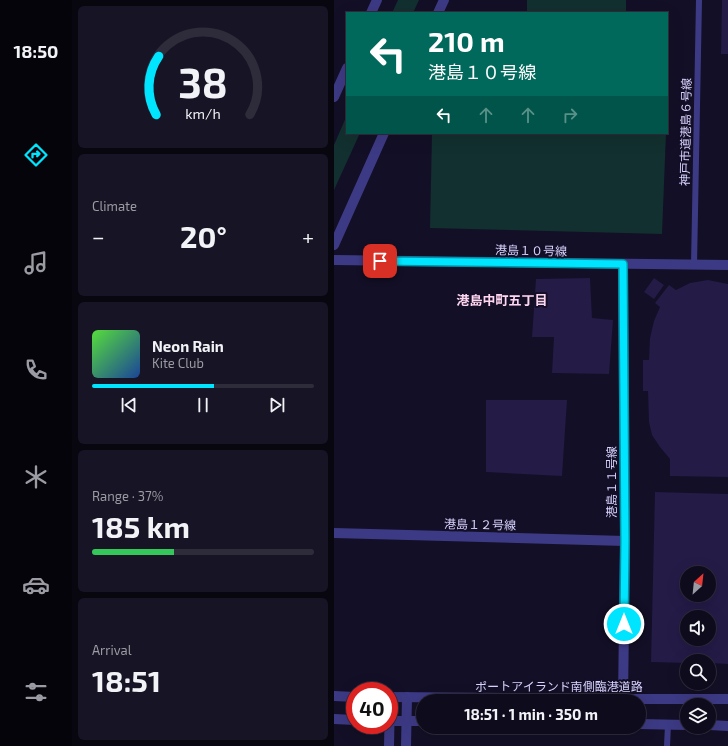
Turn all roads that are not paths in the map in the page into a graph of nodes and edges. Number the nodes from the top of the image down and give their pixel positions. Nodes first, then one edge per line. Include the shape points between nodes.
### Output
1 (377, 0) edge
2 (444, 0) edge
3 (699, 0) edge
4 (371, 12) edge
5 (438, 12) edge
6 (346, 70) edge
7 (334, 97) edge
8 (384, 134) edge
9 (334, 245) edge
10 (334, 260) edge
11 (623, 264) junction
12 (694, 265) junction
13 (728, 265) edge
14 (334, 533) edge
15 (625, 541) junction
16 (623, 694) edge
17 (334, 696) edge
18 (346, 697) edge
19 (398, 697) edge
20 (407, 697) junction
21 (416, 697) edge
22 (728, 699) edge
23 (646, 700) edge
24 (334, 720) edge
25 (346, 720) edge
26 (398, 721) edge
27 (407, 721) junction
28 (416, 721) edge
29 (646, 724) edge
30 (668, 725) junction
31 (680, 725) edge
32 (716, 725) edge
33 (728, 726) edge
34 (389, 734) edge
35 (389, 746) edge
36 (406, 746) edge
37 (667, 746) edge

1 - 4 street
2 - 5 street
3 - 12 lane, 神戸市道港島６号線
6 - 7 street
8 - 9 street
10 - 11 street, 港島１０号線
11 - 12 street, 港島１０号線
11 - 15 street, 港島１１号線
12 - 13 street, 港島１０号線
14 - 15 street, 港島１２号線
15 - 16 street, 港島１１号線
17 - 18 street
19 - 20 street, ポートアイランド南側臨港道路
20 - 21 street, ポートアイランド南側臨港道路
20 - 27 street
22 - 23 street, ポートアイランド南側臨港道路
24 - 25 street
26 - 27 street
27 - 28 street
27 - 36 street
29 - 30 street
30 - 31 street
30 - 37 lane
32 - 33 street
34 - 35 street

